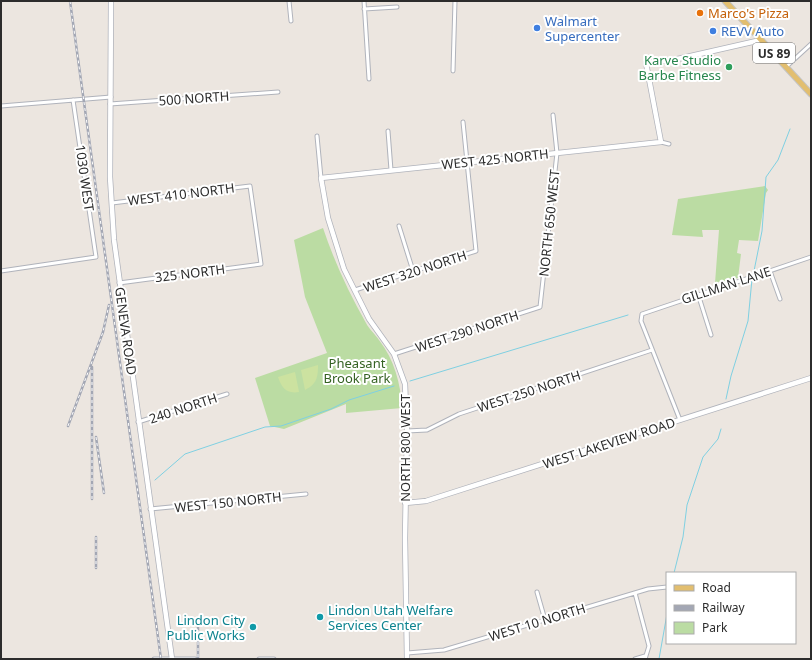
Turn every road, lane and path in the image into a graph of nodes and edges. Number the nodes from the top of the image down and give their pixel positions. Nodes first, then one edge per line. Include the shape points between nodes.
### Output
1 (111, 1) edge
2 (289, 1) edge
3 (364, 1) edge
4 (455, 1) edge
5 (725, 1) edge
6 (397, 7) dead end
7 (364, 9) junction
8 (291, 21) dead end
9 (761, 40) junction
10 (811, 44) edge
11 (786, 67) junction
12 (453, 71) dead end
13 (369, 79) dead end
14 (278, 92) dead end
15 (811, 94) edge
16 (111, 97) junction
17 (73, 100) junction
18 (110, 104) junction
19 (1, 106) edge
20 (553, 116) dead end
21 (463, 122) dead end
22 (388, 132) dead end
23 (317, 136) dead end
24 (660, 142) junction
25 (669, 144) dead end
26 (557, 153) junction
27 (467, 162) junction
28 (392, 170) junction
29 (321, 178) junction
30 (112, 202) junction
31 (399, 226) dead end
32 (811, 257) edge
33 (261, 264) joint
34 (1, 271) edge
35 (413, 271) junction
36 (770, 271) junction
37 (119, 282) junction
38 (355, 290) junction
39 (698, 294) junction
40 (780, 298) dead end
41 (540, 307) joint
42 (711, 335) dead end
43 (652, 350) junction
44 (394, 354) junction
45 (811, 378) edge
46 (227, 394) dead end
47 (680, 420) junction
48 (138, 422) junction
49 (407, 431) junction
50 (306, 494) dead end
51 (405, 503) junction
52 (150, 509) junction
53 (666, 586) edge
54 (537, 592) dead end
55 (635, 593) junction
56 (545, 620) junction
57 (407, 653) junction
58 (645, 658) edge
59 (154, 659) edge
60 (172, 659) edge
61 (195, 659) edge
62 (259, 659) edge
63 (274, 659) edge
64 (407, 659) edge
65 (635, 659) edge

1 - 16 street, GENEVA ROAD
2 - 8 street
3 - 7 street
4 - 12 street
5 - 9 main road, US 89
6 - 7 street
7 - 13 street
9 - 11 main road, US 89
9 - 24 street via 673,60 646,63
10 - 11 street
11 - 15 main road, US 89
14 - 18 street, 500 NORTH
16 - 17 street
16 - 18 street, GENEVA ROAD
17 - 19 street
17 - 34 street, 1030 WEST via 96,256
18 - 30 street, GENEVA ROAD
20 - 26 street, NORTH 650 WEST
21 - 27 street
22 - 28 street
23 - 29 street, NORTH 800 WEST
24 - 25 street, WEST 425 NORTH
24 - 26 street, WEST 425 NORTH
26 - 27 street, WEST 425 NORTH
26 - 41 street, NORTH 650 WEST
27 - 28 street, WEST 425 NORTH
27 - 35 street, WEST 320 NORTH via 476,251
28 - 29 street, WEST 425 NORTH
29 - 38 street, NORTH 800 WEST via 332,235 344,269
30 - 33 street, WEST 410 NORTH via 250,186
30 - 37 street, GENEVA ROAD
31 - 35 street
32 - 36 street, GILLMAN LANE
33 - 37 street, 325 NORTH
35 - 38 street, WEST 320 NORTH
36 - 39 street, GILLMAN LANE
36 - 40 street
37 - 48 street, GENEVA ROAD
38 - 44 street, NORTH 800 WEST via 369,319
39 - 42 street
39 - 43 street, GILLMAN LANE via 642,314 641,321
41 - 44 street, WEST 290 NORTH
43 - 47 street
43 - 49 street, WEST 250 NORTH via 466,412 427,430
44 - 49 street, NORTH 800 WEST via 405,384
45 - 47 street, WEST LAKEVIEW ROAD
46 - 48 street, 240 NORTH
47 - 51 street, WEST LAKEVIEW ROAD via 426,501
48 - 52 street, GENEVA ROAD
49 - 51 street, NORTH 800 WEST
50 - 52 street, WEST 150 NORTH
51 - 57 street, NORTH 800 WEST
52 - 60 street, GENEVA ROAD
53 - 55 street, WEST 10 NORTH
54 - 56 street
55 - 56 street, WEST 10 NORTH
55 - 58 street via 649,646
56 - 57 street, WEST 10 NORTH via 444,650
57 - 64 street, NORTH 800 WEST
58 - 65 street
59 - 60 street
60 - 61 street
62 - 63 street

